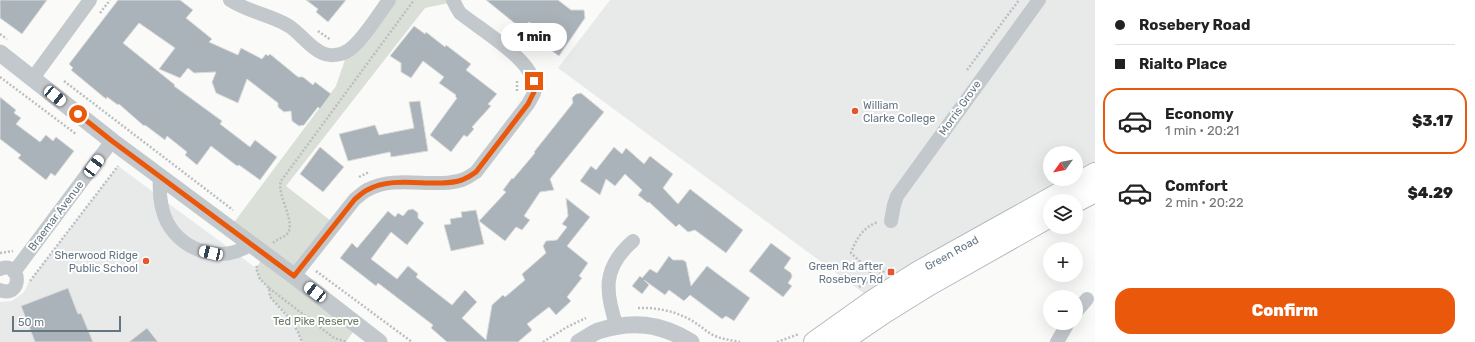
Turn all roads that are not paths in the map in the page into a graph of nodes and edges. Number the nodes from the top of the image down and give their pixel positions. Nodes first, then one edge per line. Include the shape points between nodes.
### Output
1 (90, 0) edge
2 (230, 0) edge
3 (389, 0) edge
4 (453, 0) edge
5 (1039, 0) edge
6 (6, 48) edge
7 (38, 71) junction
8 (112, 141) junction
9 (1095, 173) edge
10 (160, 177) junction
11 (1095, 192) edge
12 (1083, 198) edge
13 (891, 221) road end
14 (1043, 221) edge
15 (633, 241) dead end
16 (251, 244) junction
17 (0, 269) edge
18 (299, 269) junction
19 (14, 272) junction
20 (0, 290) edge
21 (1086, 299) dead end
22 (1083, 303) edge
23 (617, 327) junction
24 (1064, 330) edge
25 (808, 337) edge
26 (379, 342) edge
27 (579, 342) edge
28 (690, 342) edge
29 (842, 342) edge
30 (1057, 342) edge

1 - 7 street
2 - 3 street via 279,20 323,54 332,55 348,51
4 - 18 street via 460,12 517,56 528,68 534,81 534,92 528,104 476,172 464,180 449,183 403,182 368,190 355,199
5 - 13 street, Morris Grove via 897,196
6 - 7 street
7 - 8 street
8 - 10 street
8 - 19 street, Braemar Avenue
9 - 25 main road, Green Road via 919,271
10 - 16 street
10 - 16 street via 163,213 173,230 186,243 202,251 220,254 235,253
11 - 12 main road
14 - 29 main road, Green Road via 928,286
15 - 23 street via 616,259 608,285 609,303
16 - 18 street via 265,255
17 - 19 street via 7,268
18 - 26 street
19 - 20 street via 18,279 16,286 10,291
21 - 22 street
23 - 27 street via 597,332
23 - 28 street via 630,324 652,326 679,335
24 - 30 street

